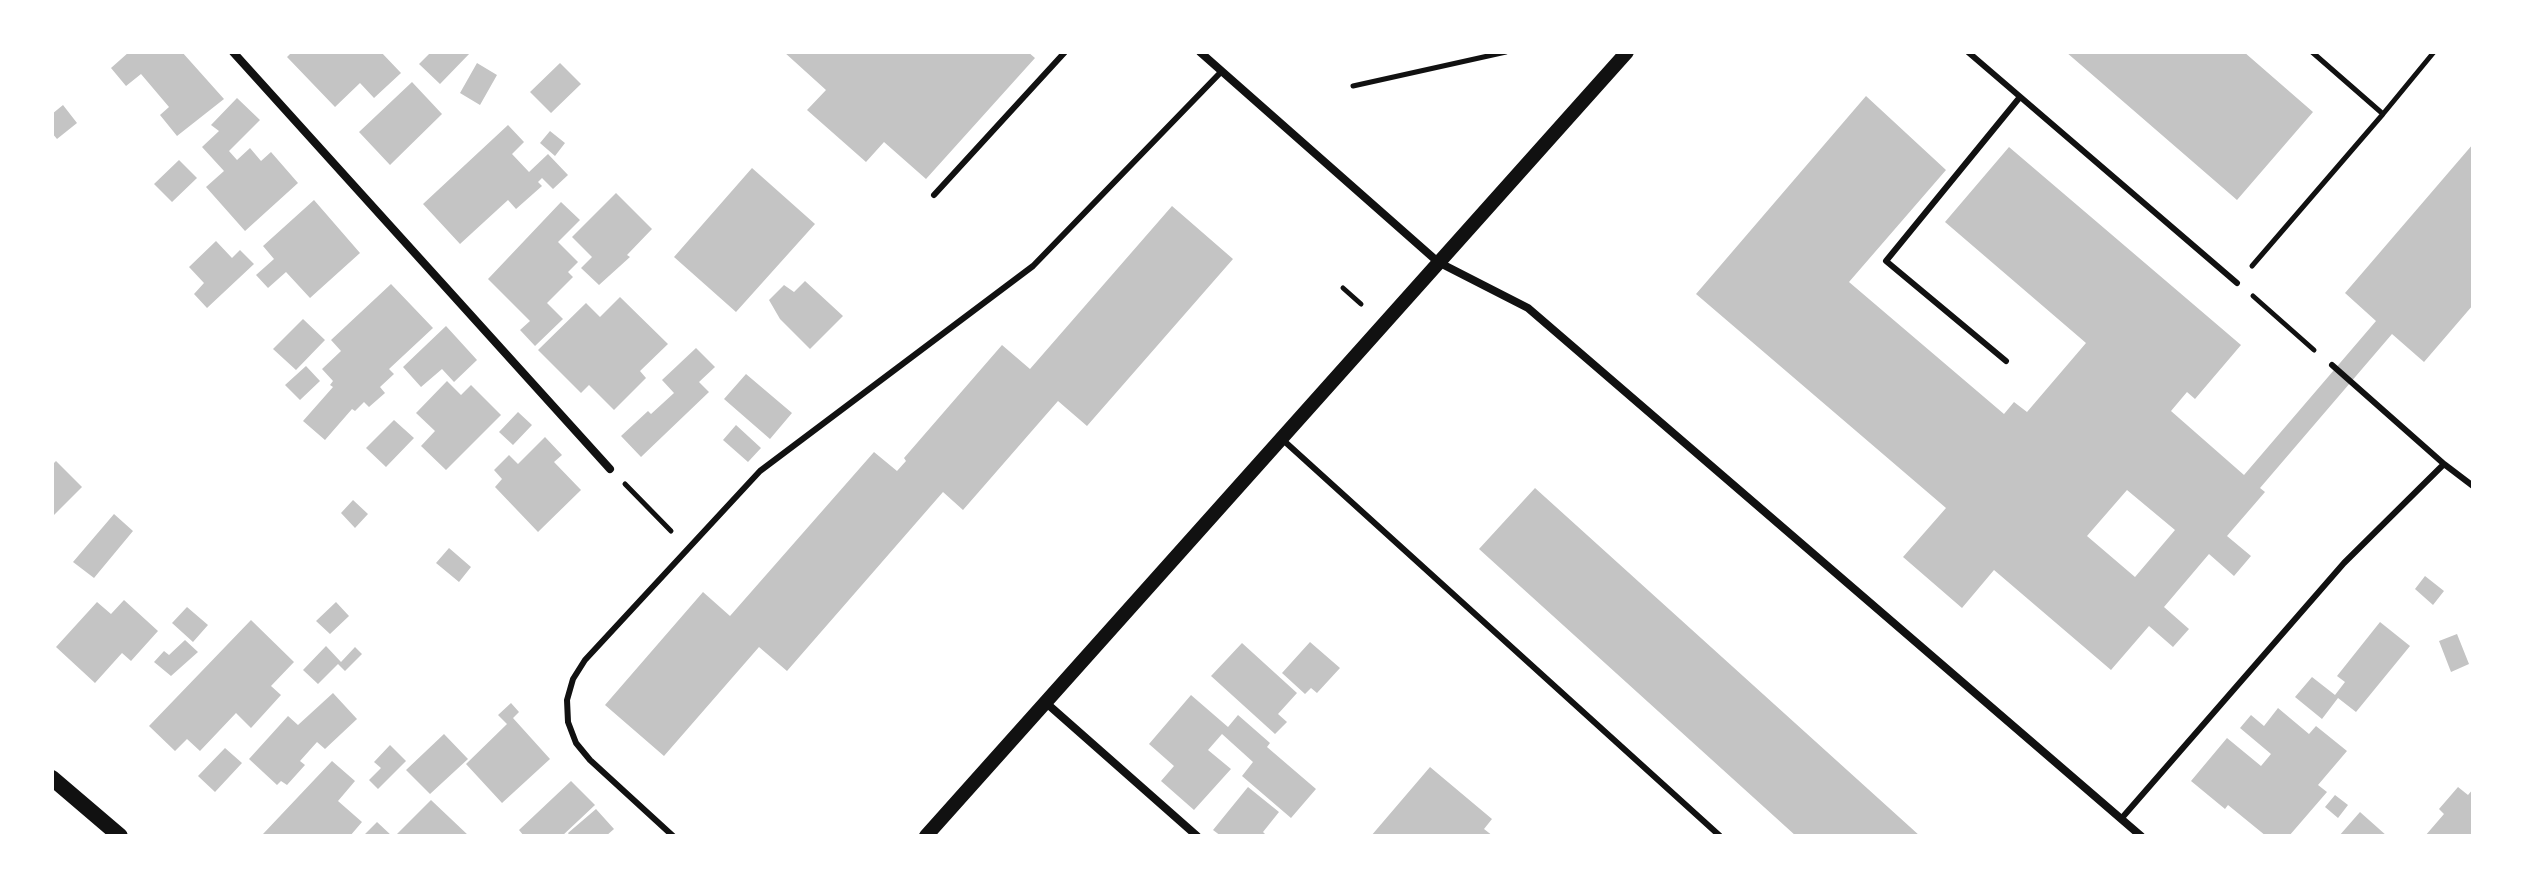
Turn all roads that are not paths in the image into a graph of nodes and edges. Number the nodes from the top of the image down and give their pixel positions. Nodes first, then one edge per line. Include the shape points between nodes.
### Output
1 (233, 52) edge
2 (1065, 52) edge
3 (1200, 52) edge
4 (1627, 52) edge
5 (1968, 52) edge
6 (1221, 72) junction
7 (2020, 97) junction
8 (934, 195) dead end
9 (1438, 262) junction
10 (2237, 283) road end
11 (2006, 361) dead end
12 (2332, 365) road end
13 (1283, 440) junction
14 (2444, 464) junction
15 (610, 469) road end
16 (2473, 486) edge
17 (1043, 701) junction
18 (52, 778) edge
19 (2121, 819) junction
20 (120, 836) edge
21 (673, 836) edge
22 (926, 836) edge
23 (1197, 836) edge
24 (1720, 836) edge
25 (2141, 836) edge

1 - 15 street
2 - 8 lane
3 - 6 street
4 - 9 street
5 - 7 lane
6 - 9 street
6 - 21 lane via 1033,266 770,463 585,660 567,700 576,743
7 - 10 lane
7 - 11 lane via 1886,261
9 - 13 street
9 - 19 street via 1528,308
12 - 14 lane
13 - 17 street
13 - 24 lane
14 - 16 lane
14 - 19 lane via 2344,563
17 - 22 street
17 - 23 street
18 - 20 main road
19 - 25 street

